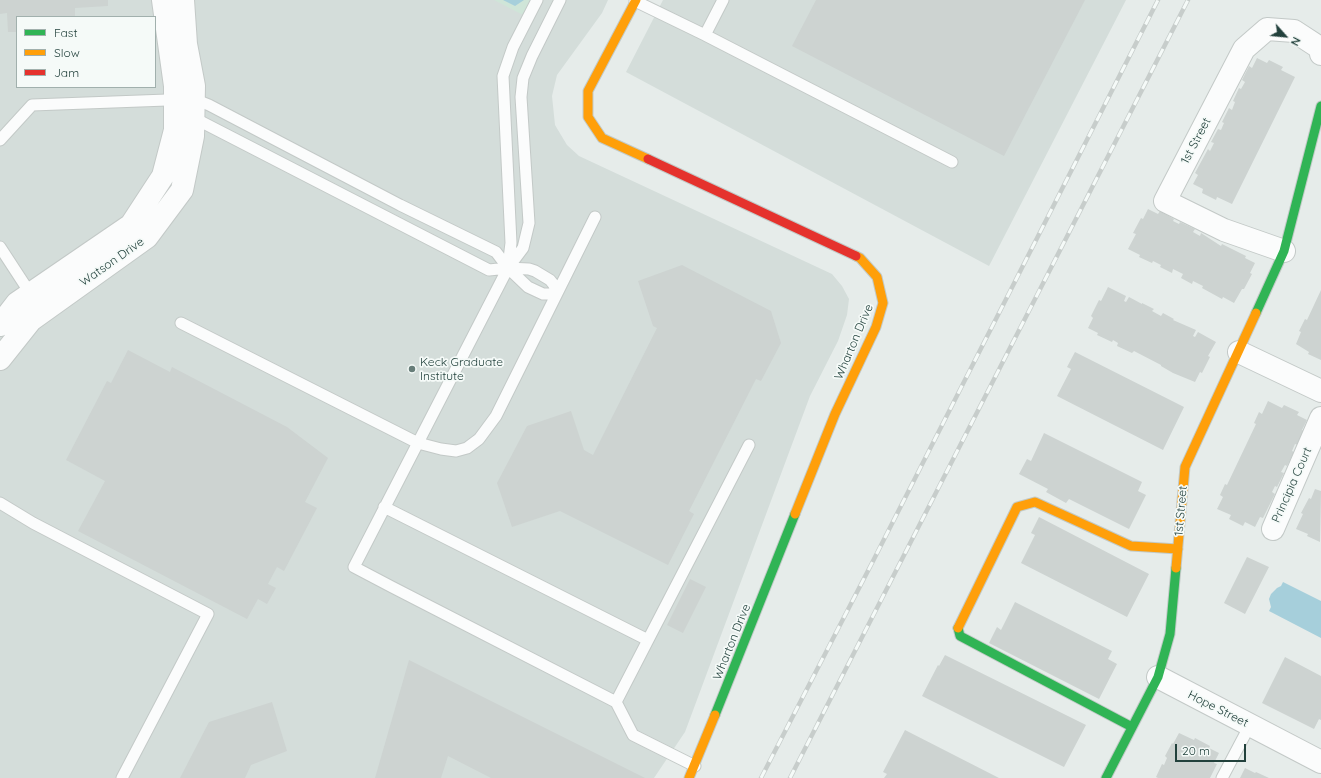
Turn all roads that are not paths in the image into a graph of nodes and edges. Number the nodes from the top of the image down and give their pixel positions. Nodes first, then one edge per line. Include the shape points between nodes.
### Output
1 (163, 0) edge
2 (183, 0) edge
3 (537, 0) edge
4 (560, 0) edge
5 (636, 0) edge
6 (723, 0) edge
7 (705, 35) junction
8 (1321, 54) edge
9 (188, 106) junction
10 (1321, 106) edge
11 (0, 140) edge
12 (952, 162) dead end
13 (595, 217) dead end
14 (0, 247) edge
15 (1284, 251) junction
16 (508, 268) junction
17 (556, 292) junction
18 (30, 294) junction
19 (43, 310) junction
20 (181, 323) dead end
21 (0, 325) edge
22 (1239, 352) junction
23 (0, 359) edge
24 (1321, 391) edge
25 (1321, 418) edge
26 (418, 443) junction
27 (749, 445) dead end
28 (0, 503) edge
29 (384, 507) junction
30 (1273, 529) dead end
31 (1178, 549) junction
32 (648, 640) junction
33 (1158, 678) junction
34 (616, 702) junction
35 (1250, 725) junction
36 (1132, 728) junction
37 (1321, 762) edge
38 (695, 766) junction
39 (122, 778) edge
40 (689, 778) edge
41 (1106, 778) edge
42 (1222, 778) edge

1 - 9 street, Watson Drive via 175,86
2 - 9 street, Watson Drive via 186,44 194,86
3 - 16 lane via 513,47 503,76 511,243
4 - 16 lane via 524,78 521,97 529,223 523,248
5 - 7 lane
5 - 38 street, Wharton Drive via 588,91 588,117 602,138 860,258 877,277 883,303 876,328 835,414
6 - 7 lane
7 - 12 lane
8 - 15 street, 1st Street via 1320,48 1294,31 1267,30 1244,49 1165,201 1224,230
9 - 11 lane via 32,105
9 - 16 lane via 489,270
9 - 16 lane via 209,105 496,252
9 - 18 street, Watson Drive via 175,130 163,176 131,225
9 - 19 street, Watson Drive via 193,136 182,190 147,237
10 - 15 street, 1st Street
13 - 17 lane
14 - 18 lane
15 - 22 street, 1st Street
16 - 17 lane via 535,291 543,294
16 - 17 lane via 536,271 550,280
16 - 26 lane
17 - 26 lane via 496,416 480,439 467,448 456,451
18 - 19 lane
18 - 21 street, Watson Drive via 16,303
19 - 23 street, Watson Drive via 31,320
20 - 26 lane
22 - 24 street
22 - 31 street, 1st Street via 1185,467
25 - 30 street, Principia Court
26 - 29 lane
27 - 32 lane
28 - 39 lane via 33,524 208,614
29 - 32 lane
29 - 34 lane via 354,567
31 - 33 street, 1st Street via 1170,634
31 - 36 street via 1131,546 1035,502 1017,507 958,627 960,636
32 - 34 lane
33 - 35 street, Hope Street
33 - 36 street, 1st Street
34 - 38 lane via 633,735
35 - 37 street, Hope Street
35 - 42 lane
36 - 41 street, 1st Street
38 - 40 street, Wharton Drive

